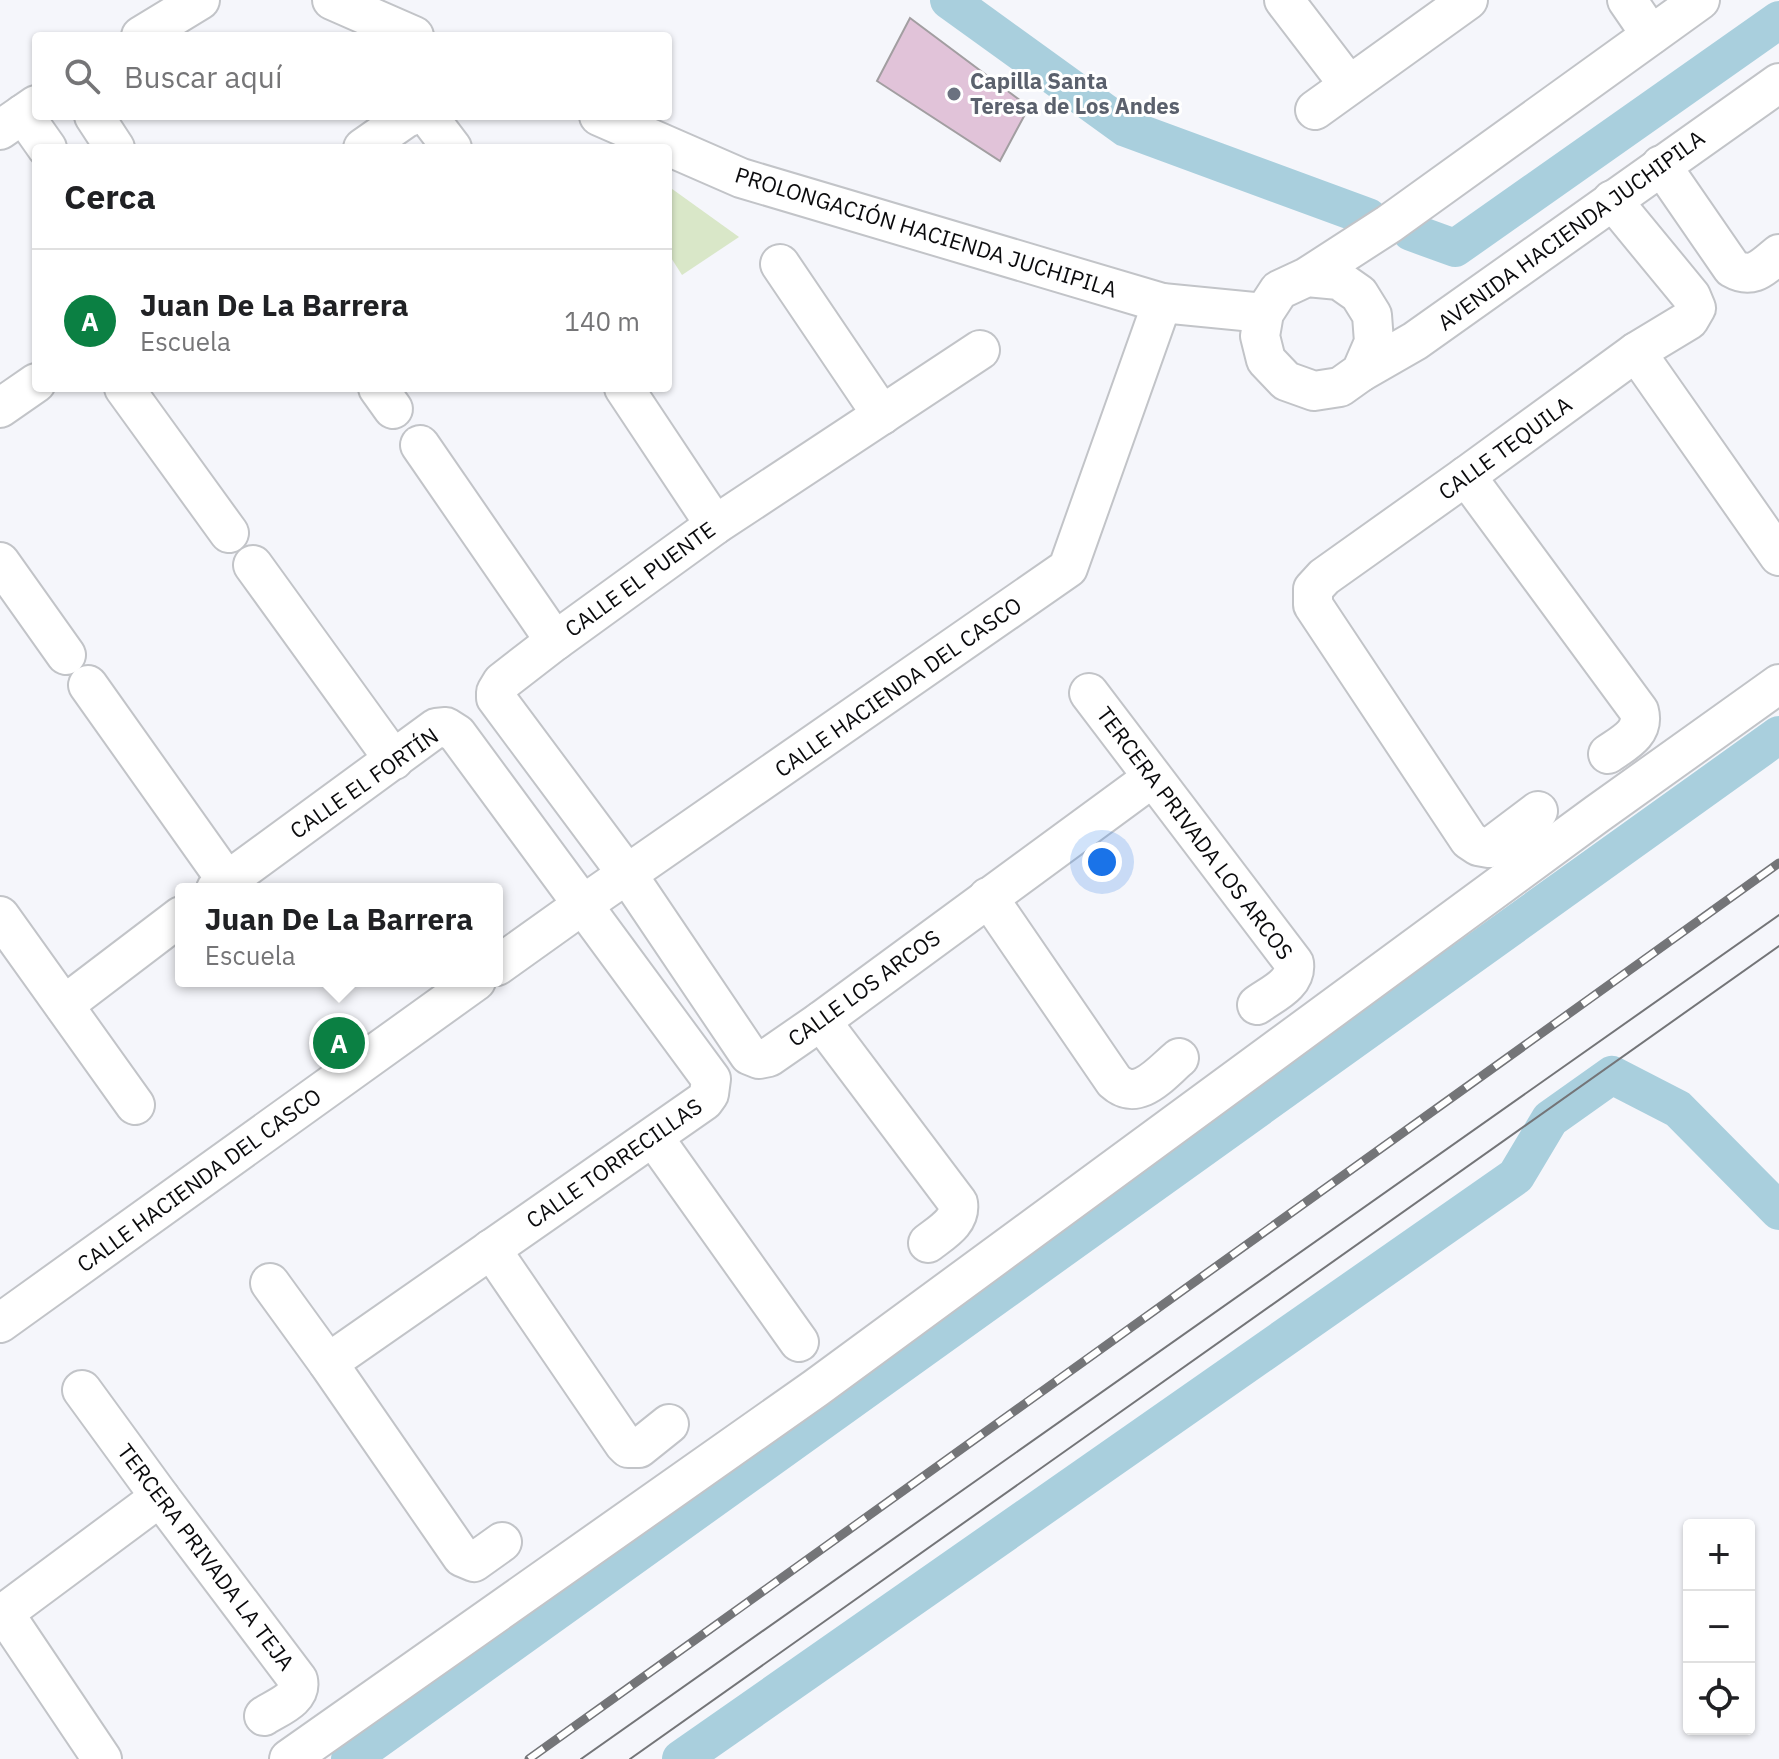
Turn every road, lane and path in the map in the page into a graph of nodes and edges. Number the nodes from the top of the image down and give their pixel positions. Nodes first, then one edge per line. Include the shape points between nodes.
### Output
1 (200, 0) edge
2 (332, 0) edge
3 (1284, 0) edge
4 (1468, 0) edge
5 (1627, 0) edge
6 (1694, 2) edge
7 (148, 32) edge
8 (405, 32) edge
9 (1651, 35) junction
10 (1779, 83) edge
11 (1349, 85) junction
12 (1315, 110) dead end
13 (20, 116) edge
14 (97, 120) edge
15 (405, 120) edge
16 (431, 120) edge
17 (608, 120) edge
18 (44, 144) edge
19 (112, 144) edge
20 (369, 144) edge
21 (449, 144) edge
22 (663, 144) edge
23 (672, 148) edge
24 (1661, 165) junction
25 (1612, 200) junction
26 (1779, 254) edge
27 (780, 264) dead end
28 (1307, 277) junction
29 (1162, 303) junction
30 (1264, 313) junction
31 (980, 350) dead end
32 (1636, 352) junction
33 (1361, 372) junction
34 (32, 386) edge
35 (127, 392) edge
36 (627, 392) edge
37 (0, 408) edge
38 (882, 415) junction
39 (420, 445) dead end
40 (1466, 476) junction
41 (715, 525) junction
42 (229, 533) dead end
43 (1779, 556) edge
44 (0, 562) edge
45 (253, 565) dead end
46 (555, 641) junction
47 (1779, 684) edge
48 (1089, 693) dead end
49 (1608, 754) dead end
50 (394, 760) junction
51 (1152, 778) junction
52 (1538, 811) dead end
53 (627, 874) junction
54 (221, 883) edge
55 (225, 883) edge
56 (988, 897) junction
57 (581, 906) junction
58 (0, 916) edge
59 (175, 921) edge
60 (503, 962) edge
61 (468, 987) edge
62 (64, 1005) junction
63 (1257, 1005) dead end
64 (821, 1021) junction
65 (1179, 1058) dead end
66 (135, 1105) dead end
67 (654, 1138) junction
68 (928, 1243) dead end
69 (491, 1249) junction
70 (270, 1283) dead end
71 (0, 1323) edge
72 (799, 1342) dead end
73 (328, 1363) junction
74 (82, 1390) dead end
75 (669, 1424) dead end
76 (160, 1497) junction
77 (502, 1542) dead end
78 (2, 1615) edge
79 (264, 1716) dead end
80 (102, 1759) edge
81 (289, 1759) edge

1 - 7 street
2 - 8 street
3 - 11 street
4 - 11 street
5 - 9 street
6 - 9 street
9 - 28 street
10 - 24 street, AVENIDA HACIENDA JUCHIPILA
11 - 12 street
13 - 18 street
14 - 19 street
15 - 20 street
16 - 21 street
17 - 22 street, PROLONGACIÓN HACIENDA JUCHIPILA
23 - 29 street, PROLONGACIÓN HACIENDA JUCHIPILA via 741,178
24 - 25 street, AVENIDA HACIENDA JUCHIPILA
24 - 26 street via 1732,268 1755,272
25 - 32 street, CALLE TEQUILA via 1696,308 1689,320
25 - 33 street, AVENIDA HACIENDA JUCHIPILA via 1415,341
27 - 38 street
28 - 30 street via 1279,290
28 - 33 street via 1339,280 1359,294 1372,315 1374,342
29 - 30 street, PROLONGACIÓN HACIENDA JUCHIPILA
29 - 53 street, CALLE HACIENDA DEL CASCO via 1068,568
30 - 33 street via 1260,336 1266,360 1286,381 1314,391 1340,387
31 - 38 street, CALLE EL PUENTE
32 - 40 street, CALLE TEQUILA
32 - 43 street
34 - 37 street
35 - 42 street
36 - 41 street
38 - 41 street, CALLE EL PUENTE
39 - 46 street
40 - 49 street via 1639,711 1640,725 1632,737
40 - 52 street, CALLE TEQUILA via 1318,581 1313,605 1469,840 1489,848
41 - 46 street, CALLE EL PUENTE
44 - 54 street
45 - 50 street
46 - 53 street, CALLE EL PUENTE via 502,682 496,698
47 - 81 street via 816,1388
48 - 51 street, TERCERA PRIVADA LOS ARCOS
50 - 55 street, CALLE EL FORTÍN
50 - 57 street, CALLE EL FORTÍN via 436,728 453,730
51 - 56 street, CALLE LOS ARCOS
51 - 63 street, TERCERA PRIVADA LOS ARCOS via 1294,963 1292,980
53 - 57 street, CALLE HACIENDA DEL CASCO
53 - 64 street, CALLE LOS ARCOS via 749,1055 769,1057
56 - 64 street, CALLE LOS ARCOS
56 - 65 street via 1120,1087 1137,1090
57 - 60 street, CALLE HACIENDA DEL CASCO
57 - 67 street, CALLE TORRECILLAS via 711,1079 704,1101
58 - 62 street
59 - 62 street
61 - 71 street, CALLE HACIENDA DEL CASCO
62 - 66 street
64 - 68 street via 958,1203 957,1218
67 - 69 street, CALLE TORRECILLAS
67 - 72 street
69 - 73 street, CALLE TORRECILLAS
69 - 75 street via 628,1448 639,1448
70 - 73 street
73 - 77 street via 462,1557 474,1562
74 - 76 street, TERCERA PRIVADA LA TEJA
76 - 78 street
76 - 79 street, TERCERA PRIVADA LA TEJA via 298,1680 297,1693
78 - 80 street

